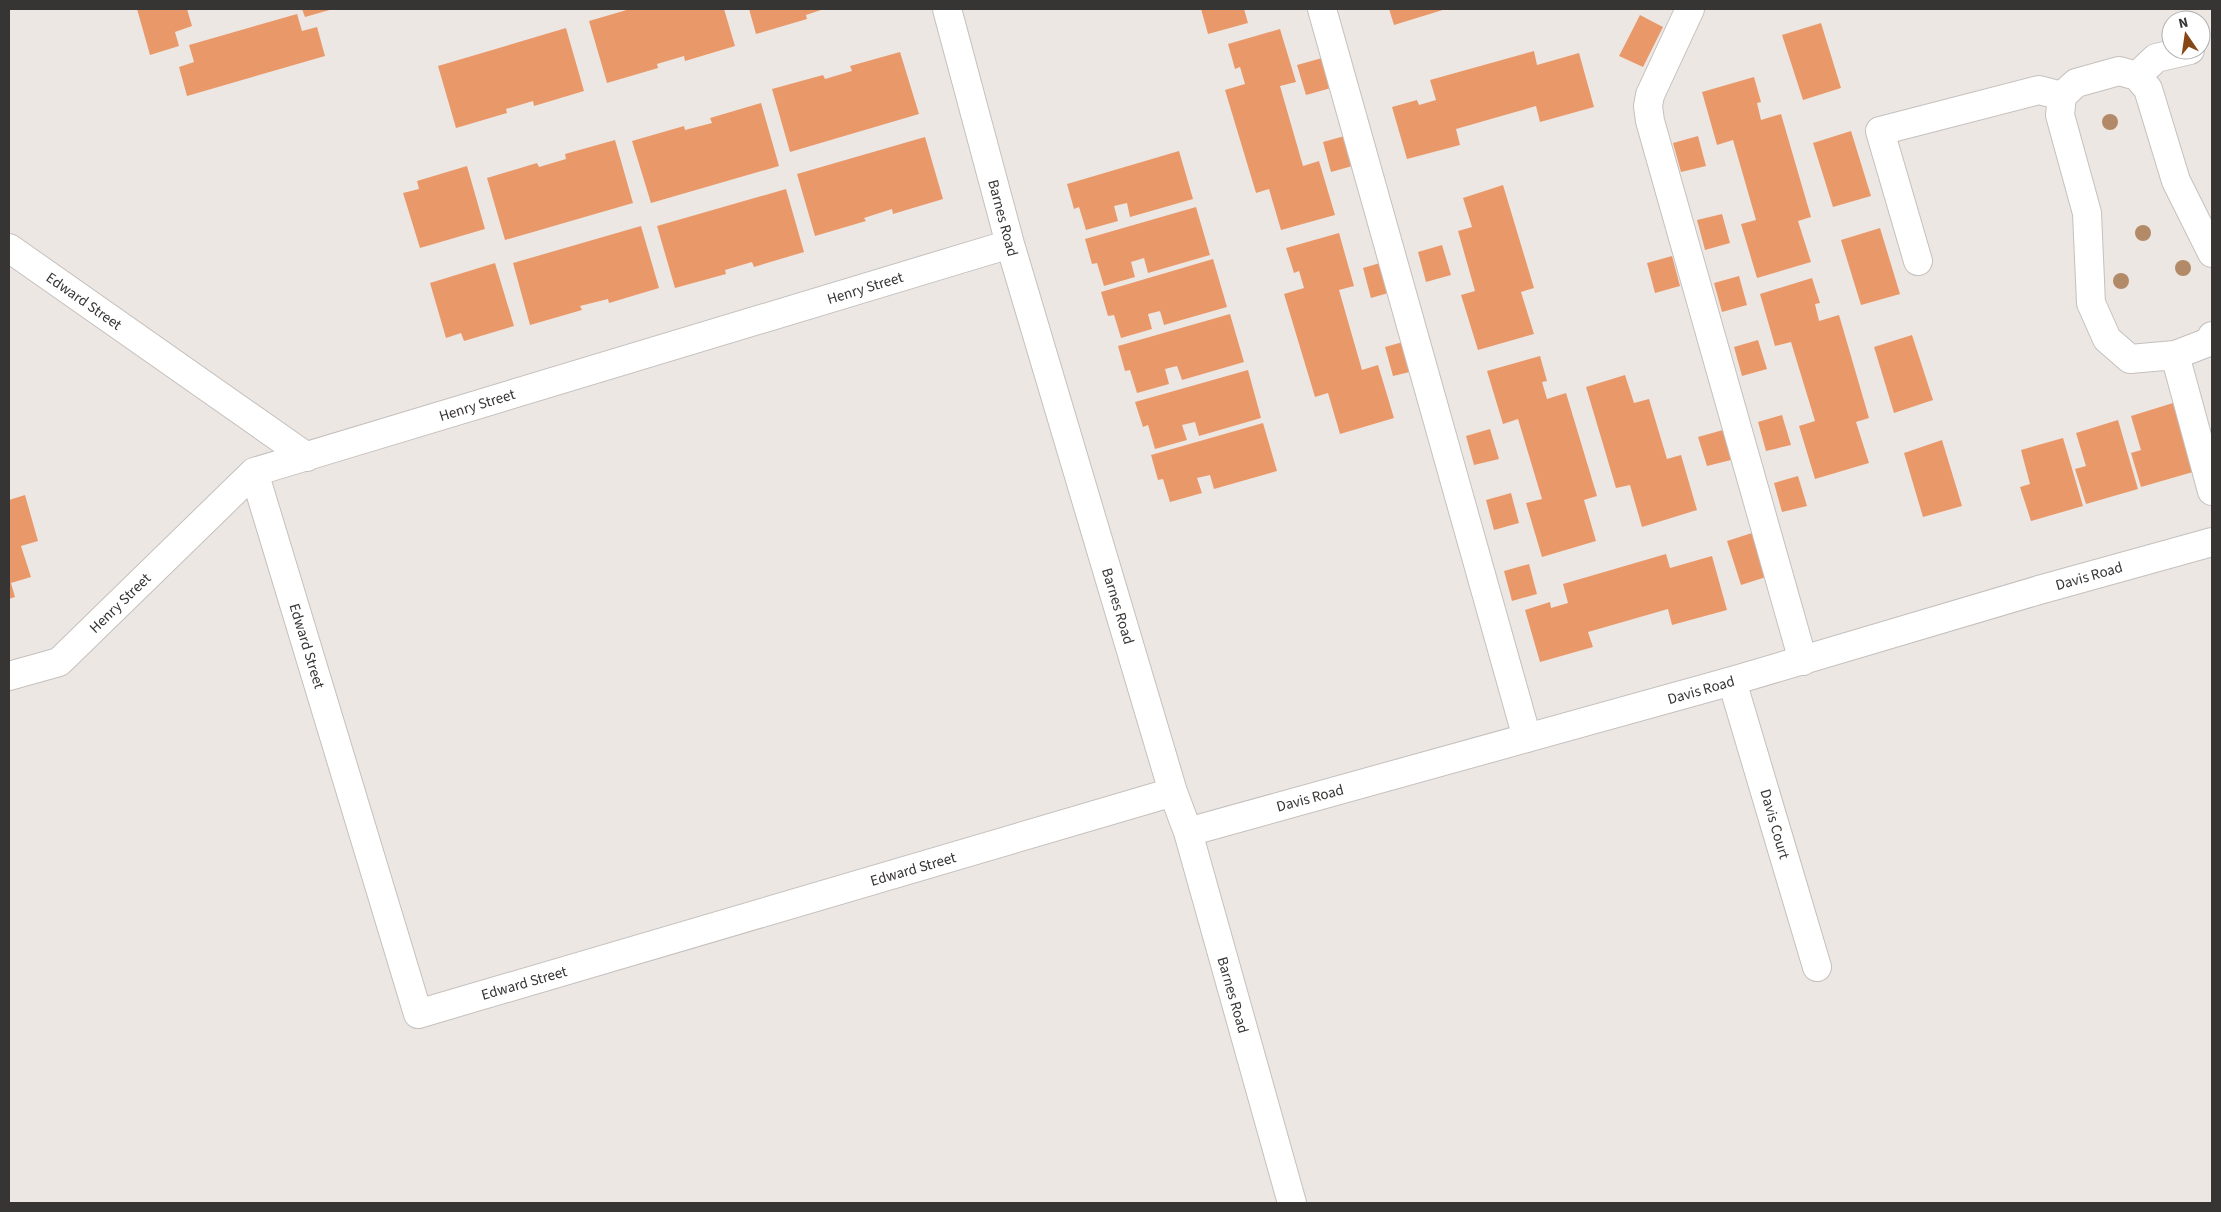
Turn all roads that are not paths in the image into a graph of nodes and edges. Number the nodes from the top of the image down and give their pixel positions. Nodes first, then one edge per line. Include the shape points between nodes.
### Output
1 (947, 9) edge
2 (1322, 9) edge
3 (1690, 9) edge
4 (2161, 57) edge
5 (2137, 76) junction
6 (2062, 96) junction
7 (1010, 244) junction
8 (9, 248) edge
9 (2212, 253) edge
10 (1918, 261) dead end
11 (2212, 336) edge
12 (2175, 355) junction
13 (308, 457) junction
14 (254, 472) junction
15 (2212, 491) edge
16 (2212, 542) edge
17 (1803, 660) junction
18 (9, 676) edge
19 (1732, 681) junction
20 (1527, 738) junction
21 (1173, 792) junction
22 (1188, 832) junction
23 (1817, 966) dead end
24 (1292, 1203) edge

1 - 7 street, Barnes Road
2 - 20 street
3 - 17 street via 1650,95 1650,121
4 - 5 street
5 - 6 street via 2119,71 2076,83
5 - 9 street via 2148,90 2176,181
6 - 10 street via 2039,90 1880,131
6 - 12 street via 2060,115 2087,214 2091,303 2107,339 2130,359
7 - 13 street, Henry Street
7 - 21 street, Barnes Road
8 - 13 street, Edward Street
11 - 12 street via 2209,342
12 - 15 street
13 - 14 street, Henry Street
14 - 18 street, Henry Street via 59,662
14 - 21 street, Edward Street via 418,1014
16 - 17 street, Davis Road
17 - 19 street, Davis Road
19 - 20 street, Davis Road
19 - 23 street, Davis Court
20 - 22 street, Davis Road
21 - 22 street, Barnes Road
22 - 24 street, Barnes Road

